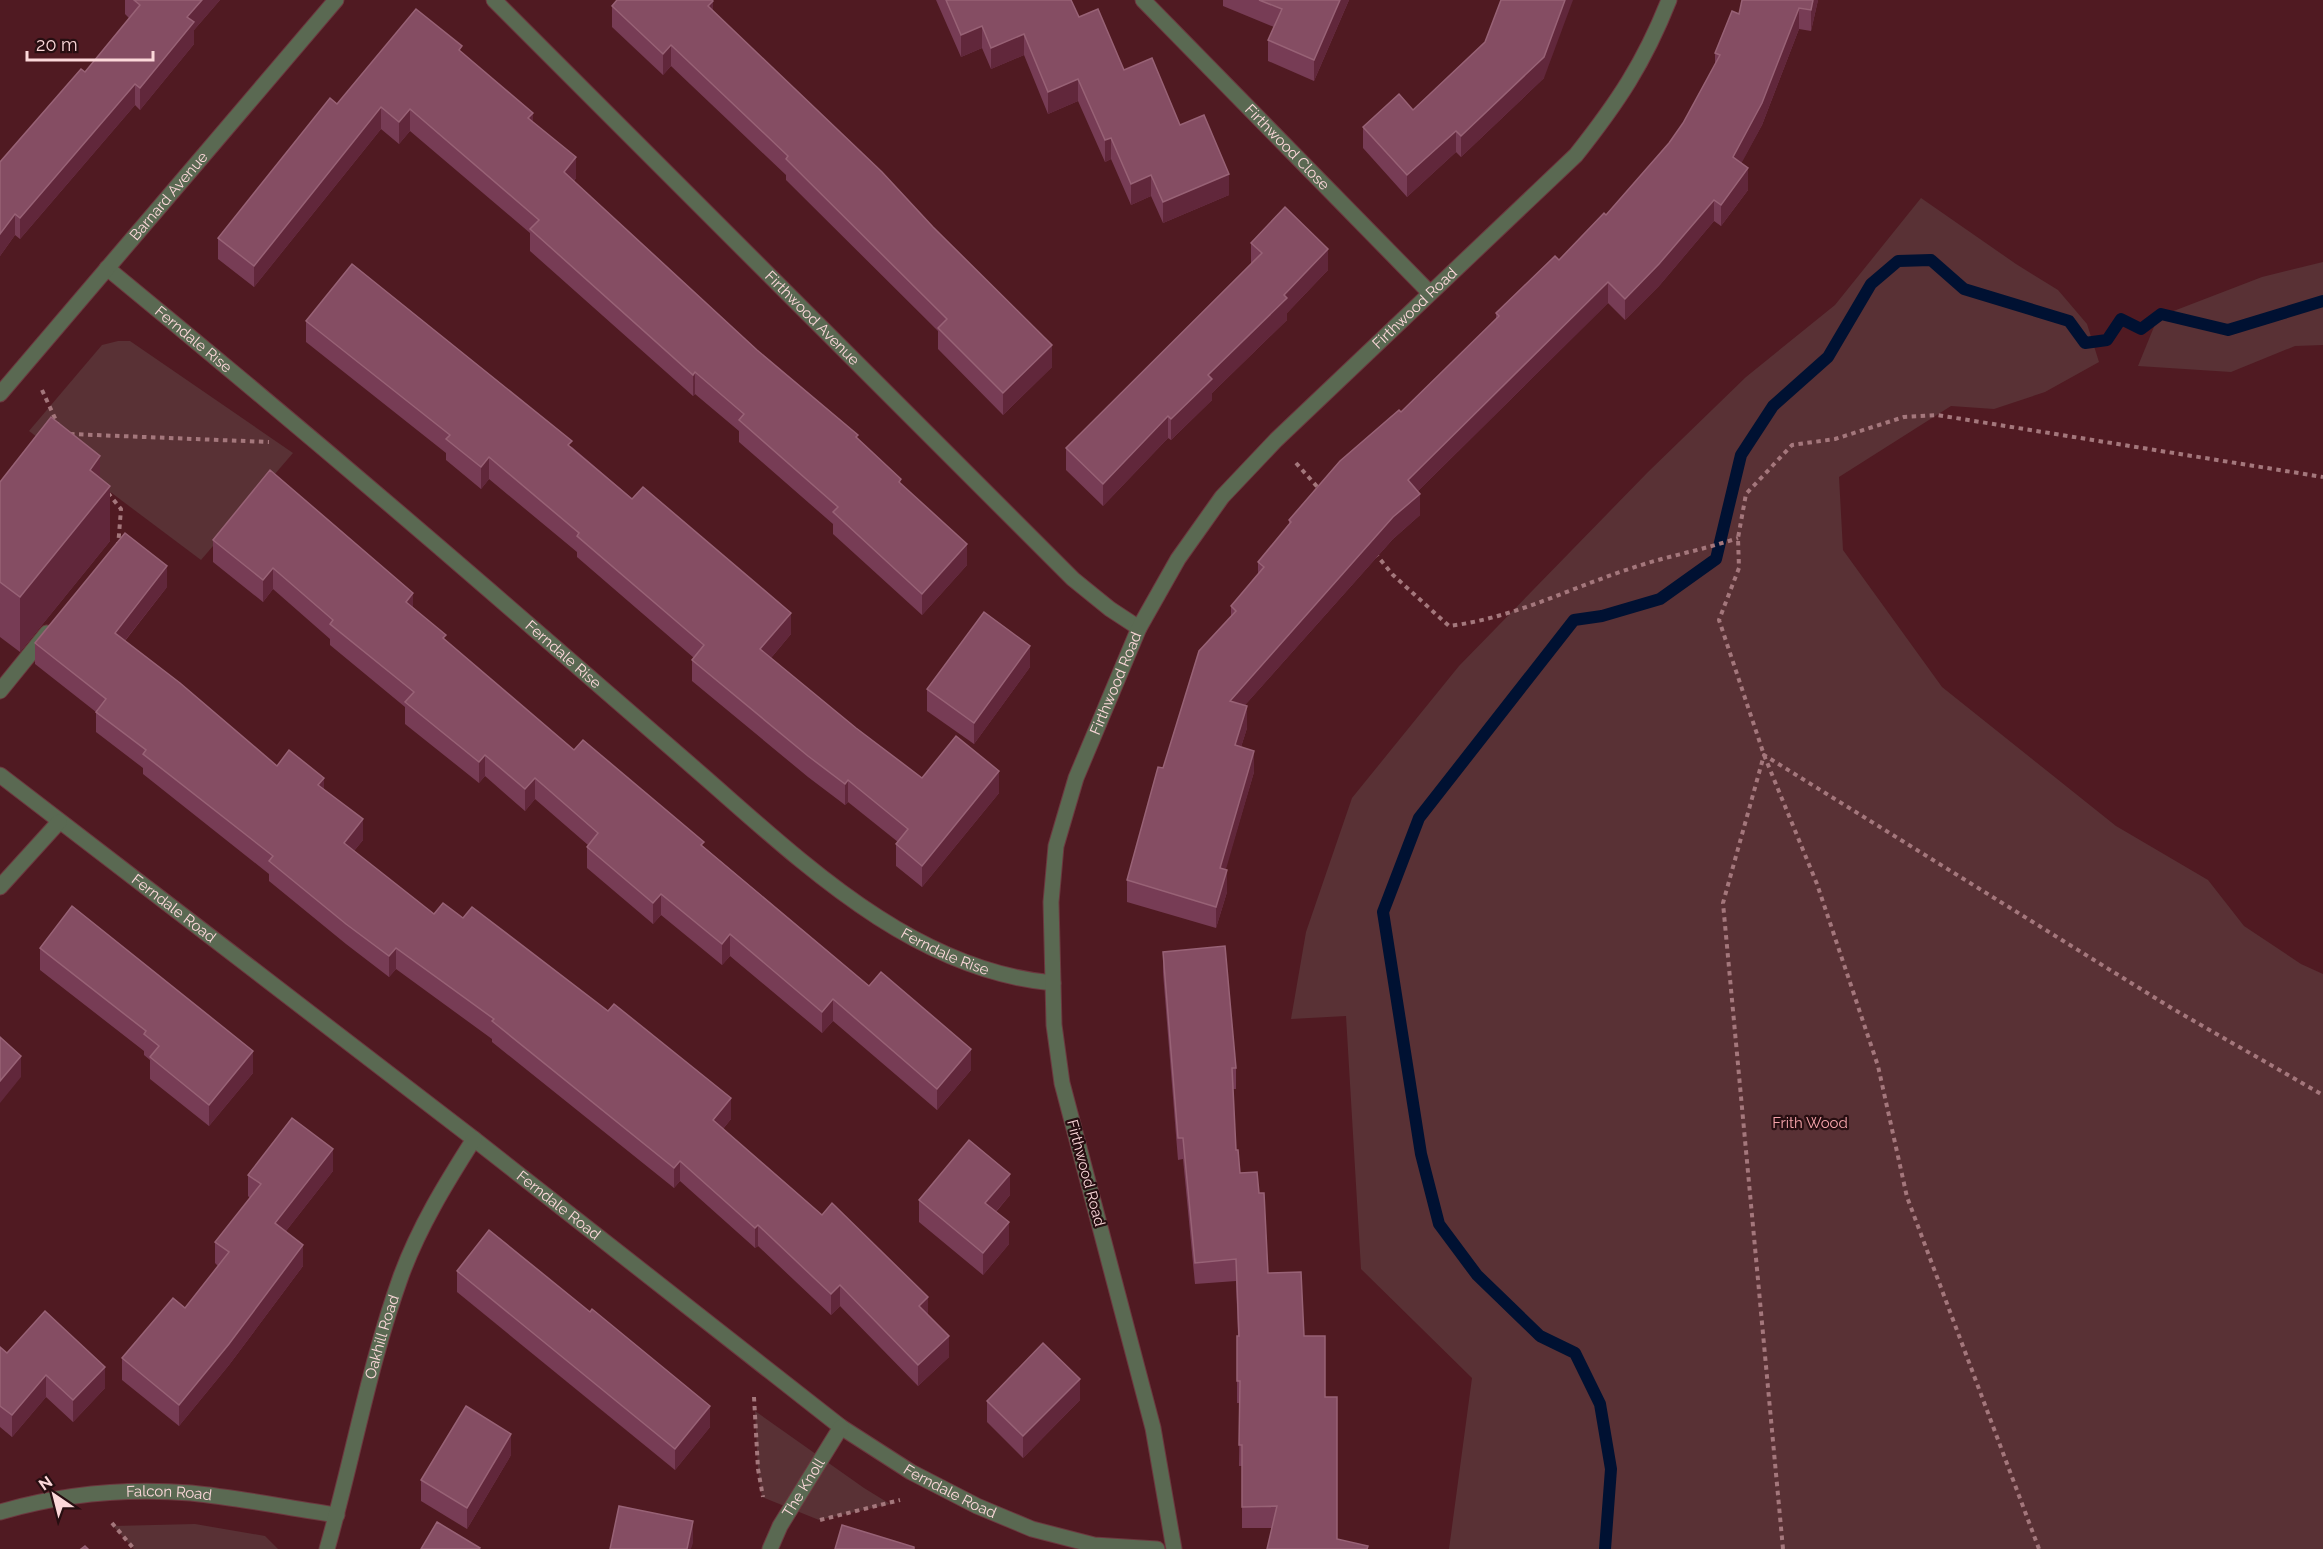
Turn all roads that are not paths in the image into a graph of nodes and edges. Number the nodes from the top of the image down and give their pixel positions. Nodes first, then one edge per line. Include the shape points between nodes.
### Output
1 (336, 0) edge
2 (494, 0) edge
3 (1143, 0) edge
4 (1669, 0) edge
5 (107, 268) junction
6 (1430, 293) junction
7 (0, 394) edge
8 (59, 620) edge
9 (1139, 628) junction
10 (0, 692) edge
11 (0, 775) edge
12 (59, 822) junction
13 (0, 887) edge
14 (1053, 983) junction
15 (474, 1139) junction
16 (841, 1427) junction
17 (0, 1512) edge
18 (337, 1515) junction
19 (327, 1549) edge
20 (770, 1549) edge
21 (1157, 1549) edge
22 (1174, 1549) edge

1 - 5 street, Barnard Avenue
2 - 9 street, Firthwood Avenue via 1073,579
3 - 6 street, Firthwood Close
4 - 6 street, Firthwood Road via 1646,54 1618,102 1576,155
5 - 7 street, Barnard Avenue
5 - 14 street, Ferndale Rise via 321,444 809,867 908,935 958,960 1019,980
6 - 9 street, Firthwood Road via 1222,497 1178,559
8 - 10 street
9 - 14 street, Firthwood Road via 1076,778 1056,846
11 - 12 street, Ferndale Road
12 - 13 street
12 - 15 street, Ferndale Road
14 - 22 street, Firthwood Road via 1062,1083 1153,1428
15 - 16 street, Ferndale Road
15 - 18 street, Oakhill Road via 430,1209 402,1274 381,1337
16 - 20 street, The Knoll
16 - 21 street, Ferndale Road via 911,1472 1032,1529 1094,1545
17 - 18 street, Falcon Road via 40,1500 96,1493 190,1493
18 - 19 street, Oakhill Road

